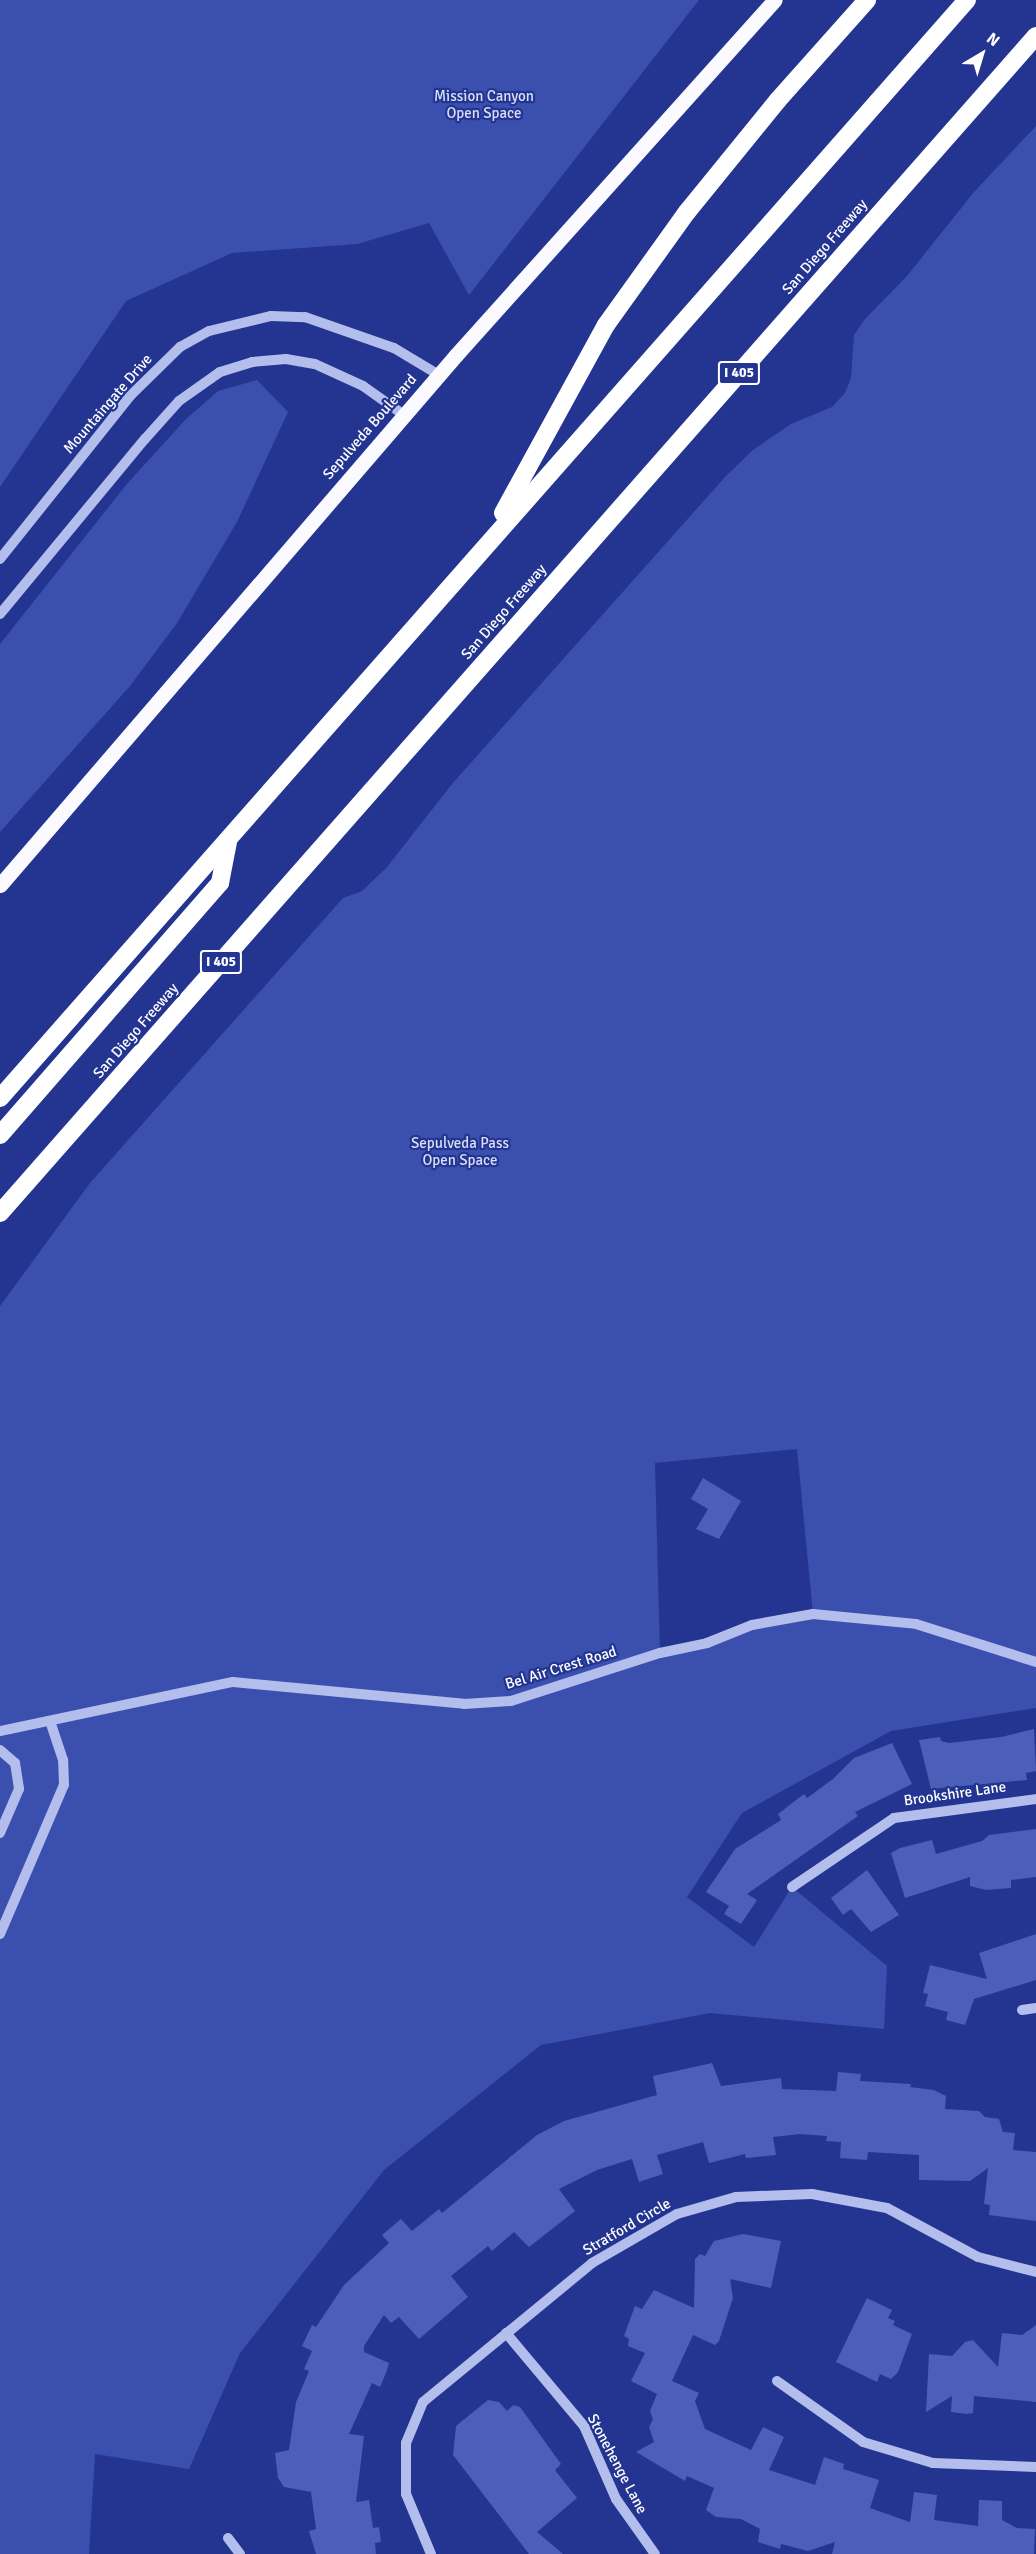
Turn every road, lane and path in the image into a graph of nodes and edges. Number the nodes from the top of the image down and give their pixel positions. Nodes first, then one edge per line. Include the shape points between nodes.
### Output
1 (774, 0) edge
2 (867, 0) edge
3 (967, 0) edge
4 (1036, 36) edge
5 (439, 375) junction
6 (405, 416) junction
7 (486, 542) junction
8 (0, 560) edge
9 (0, 614) edge
10 (228, 840) junction
11 (0, 885) edge
12 (0, 1098) edge
13 (0, 1135) edge
14 (0, 1213) edge
15 (1036, 1662) edge
16 (50, 1720) junction
17 (0, 1731) edge
18 (0, 1750) edge
19 (1036, 1799) edge
20 (0, 1833) edge
21 (792, 1887) dead end
22 (0, 1934) edge
23 (1036, 2008) edge
24 (1022, 2010) dead end
25 (1036, 2272) edge
26 (506, 2333) junction
27 (777, 2381) dead end
28 (1036, 2467) edge
29 (228, 2538) dead end
30 (240, 2554) edge
31 (431, 2554) edge
32 (655, 2554) edge

1 - 5 main road, Sepulveda Boulevard
2 - 7 highway via 687,212 606,325
3 - 7 highway
4 - 14 highway, San Diego Freeway / I 405
5 - 6 main road, Sepulveda Boulevard
5 - 8 street, Mountaingate Drive via 394,348 304,317 271,316 210,331 180,347 144,381
6 - 9 street via 363,386 315,364 286,359 252,362 220,372 179,401
6 - 11 main road, Sepulveda Boulevard
7 - 10 highway
10 - 12 highway
10 - 13 highway via 219,883
15 - 16 street, Bel Air Crest Road via 916,1624 813,1614 752,1625 707,1643 660,1653 510,1701 464,1704 233,1682
16 - 17 street, Bel Air Crest Road
16 - 22 street via 63,1761 64,1785
18 - 20 street via 15,1762 19,1789
19 - 21 street, Brookshire Lane via 894,1818
23 - 24 street
25 - 26 street, Stratford Circle via 978,2257 887,2208 812,2194 736,2197 677,2214 592,2263
26 - 31 street, Stratford Circle via 423,2402 406,2443 406,2494
26 - 32 street, Stonehenge Lane via 584,2426 616,2499
27 - 28 street via 863,2442 933,2463
29 - 30 street

